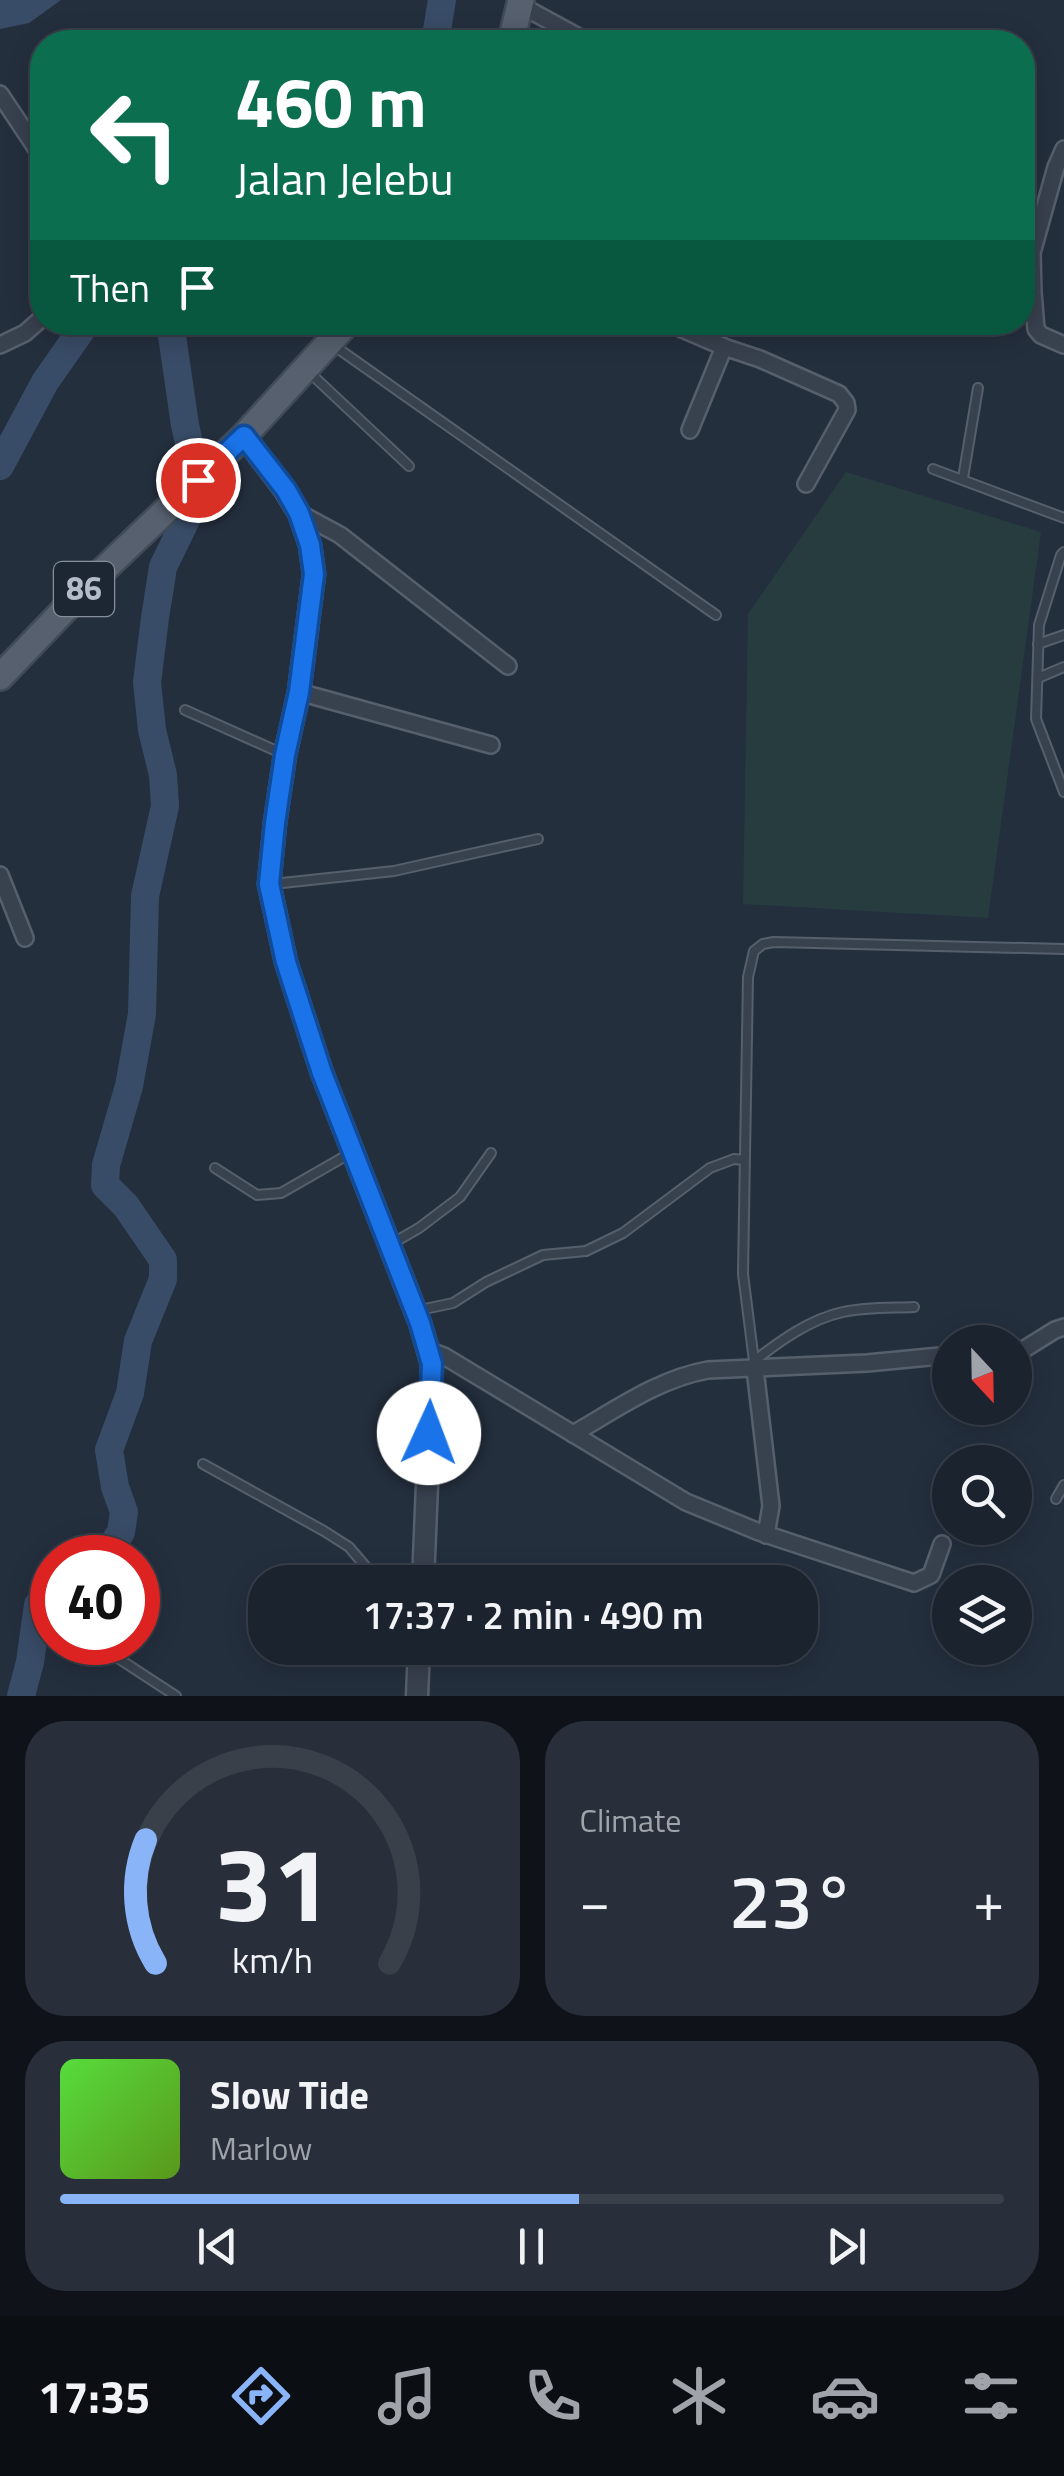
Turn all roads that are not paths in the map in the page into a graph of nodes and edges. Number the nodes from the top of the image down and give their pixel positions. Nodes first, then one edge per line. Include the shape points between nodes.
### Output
1 (520, 3) edge
2 (514, 30) edge
3 (567, 30) edge
4 (0, 94) edge
5 (30, 139) edge
6 (1064, 149) edge
7 (1035, 231) edge
8 (1035, 317) edge
9 (30, 329) edge
10 (336, 335) edge
11 (696, 335) edge
12 (330, 342) junction
13 (0, 345) edge
14 (1064, 345) edge
15 (724, 347) junction
16 (306, 369) junction
17 (978, 388) dead end
18 (690, 430) dead end
19 (244, 436) junction
20 (409, 466) dead end
21 (932, 469) dead end
22 (963, 478) junction
23 (806, 484) dead end
24 (299, 513) junction
25 (1064, 518) edge
26 (1064, 552) edge
27 (716, 615) dead end
28 (1064, 635) edge
29 (1038, 644) junction
30 (508, 666) dead end
31 (1064, 667) edge
32 (0, 677) edge
33 (1038, 678) junction
34 (299, 692) junction
35 (185, 710) dead end
36 (491, 745) dead end
37 (285, 755) junction
38 (1064, 792) edge
39 (538, 839) dead end
40 (0, 875) edge
41 (269, 884) junction
42 (26, 938) dead end
43 (1064, 948) edge
44 (353, 1151) junction
45 (491, 1153) dead end
46 (744, 1160) junction
47 (216, 1168) dead end
48 (389, 1245) junction
49 (914, 1307) dead end
50 (415, 1310) junction
51 (1064, 1328) edge
52 (1032, 1344) edge
53 (428, 1350) junction
54 (932, 1357) edge
55 (755, 1365) junction
56 (574, 1434) junction
57 (203, 1464) dead end
58 (1064, 1485) edge
59 (1056, 1499) dead end
60 (766, 1535) junction
61 (942, 1545) edge
62 (364, 1565) edge
63 (423, 1565) edge
64 (129, 1665) edge
65 (418, 1665) edge
66 (176, 1696) edge
67 (417, 1696) edge

1 - 2 main road
1 - 3 street
4 - 5 street
6 - 7 street
8 - 14 street via 1040,335
9 - 13 street
10 - 12 main road, 86
11 - 15 street
12 - 16 main road, 86
12 - 27 lane
15 - 18 street
15 - 23 street via 846,403
16 - 19 main road, 86
16 - 20 lane
17 - 22 lane
19 - 24 street
19 - 32 main road, 86
21 - 22 lane
22 - 25 lane
24 - 30 street via 340,535
24 - 34 street via 314,574
26 - 29 lane
28 - 29 lane
29 - 33 lane
31 - 33 lane
33 - 38 lane via 1036,719
34 - 36 street
34 - 37 street
35 - 37 lane
37 - 41 street
39 - 41 lane via 394,871
40 - 42 street
41 - 44 street via 286,962
43 - 46 lane via 763,944 754,951 748,978
44 - 47 lane via 281,1193 257,1195
44 - 48 street
45 - 48 lane via 460,1198
46 - 50 lane via 710,1168 623,1233 586,1251 543,1255 453,1304
46 - 55 lane via 743,1274
48 - 50 street
49 - 55 lane via 845,1311 815,1321
50 - 53 street
51 - 52 street
53 - 56 street
53 - 63 street
54 - 55 street
55 - 56 street via 667,1380
55 - 60 street via 771,1506
56 - 60 street via 686,1502
57 - 62 lane via 324,1531
58 - 59 lane
60 - 61 street via 914,1583 931,1575
64 - 66 lane
65 - 67 street

